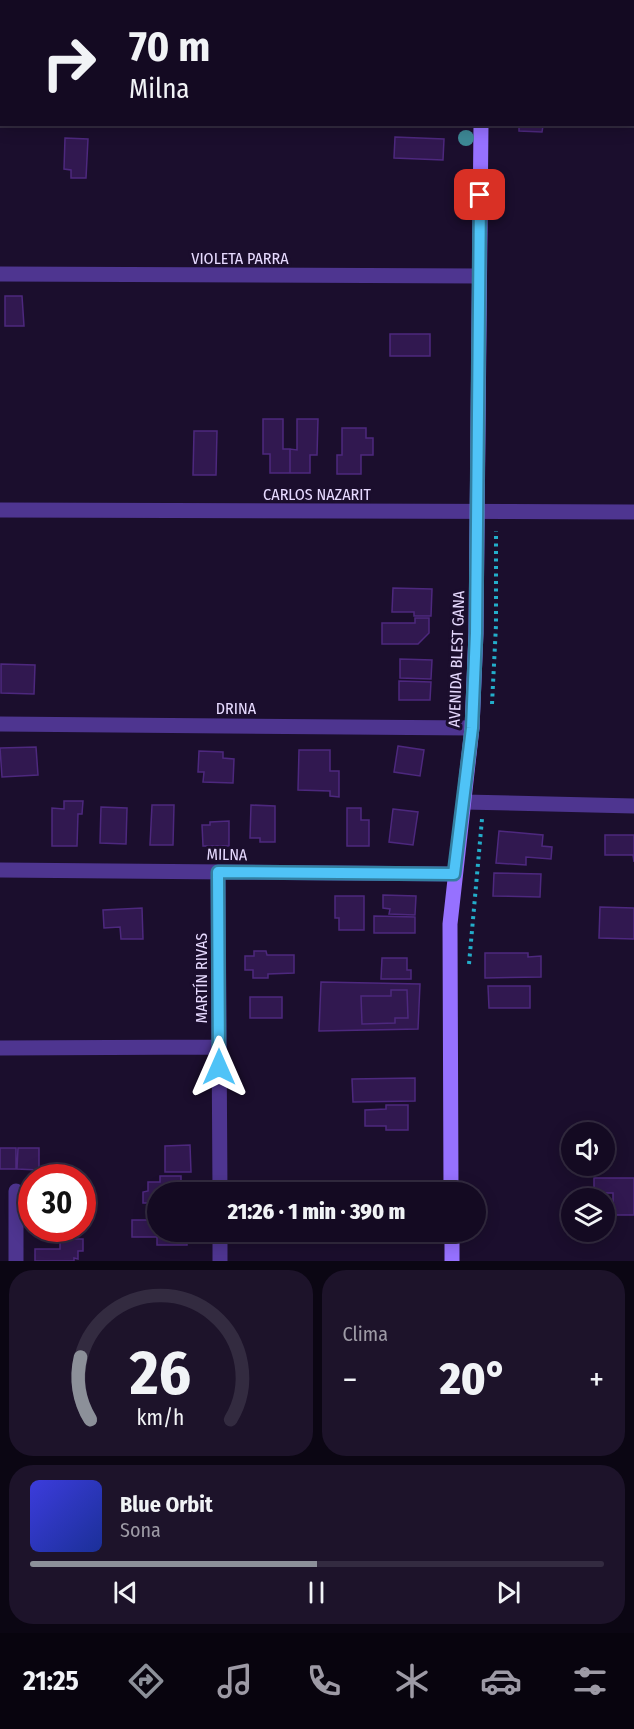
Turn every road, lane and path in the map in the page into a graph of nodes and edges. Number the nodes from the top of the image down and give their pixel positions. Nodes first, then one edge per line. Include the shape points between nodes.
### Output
1 (481, 126) edge
2 (0, 274) edge
3 (479, 276) junction
4 (0, 510) edge
5 (476, 512) junction
6 (634, 512) edge
7 (0, 724) edge
8 (472, 728) junction
9 (464, 802) junction
10 (634, 806) edge
11 (0, 870) edge
12 (218, 872) junction
13 (454, 874) junction
14 (219, 1047) junction
15 (0, 1048) edge
16 (220, 1182) edge
17 (451, 1182) edge
18 (16, 1191) dead end
19 (220, 1242) edge
20 (452, 1242) edge
21 (16, 1261) edge
22 (220, 1261) edge
23 (452, 1261) edge

1 - 3 street, AVENIDA BLEST GANA
2 - 3 street, VIOLETA PARRA
3 - 5 street, AVENIDA BLEST GANA
4 - 5 street, CARLOS NAZARIT
5 - 6 street, CARLOS NAZARIT
5 - 8 street, AVENIDA BLEST GANA
7 - 8 street, DRINA
8 - 9 street, AVENIDA BLEST GANA
9 - 10 street
9 - 13 street, AVENIDA BLEST GANA
11 - 12 street, MILNA
12 - 13 street, MILNA
12 - 14 street, MARTÍN RIVAS
13 - 17 street, AVENIDA BLEST GANA via 449,966
14 - 15 street
14 - 16 street, MARTÍN RIVAS
18 - 21 street
19 - 22 street
20 - 23 street

